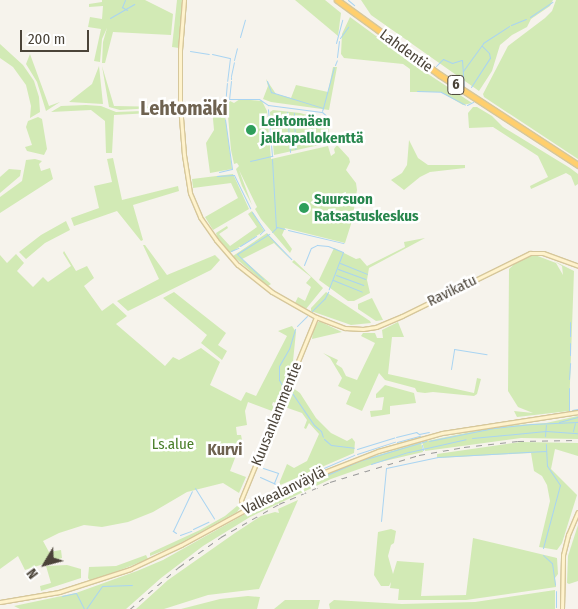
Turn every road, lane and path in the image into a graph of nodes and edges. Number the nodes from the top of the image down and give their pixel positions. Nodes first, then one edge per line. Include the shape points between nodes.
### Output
1 (184, 0) edge
2 (336, 0) edge
3 (578, 166) edge
4 (578, 266) edge
5 (316, 317) junction
6 (578, 412) edge
7 (244, 510) junction
8 (578, 512) edge
9 (0, 602) edge
10 (562, 609) edge

1 - 5 street via 180,50 181,128 187,179 197,210 216,240 238,264 272,292
2 - 3 highway, Lahdentie / 6 via 440,75
4 - 5 street, Ravikatu via 537,252 372,328 341,326
5 - 7 street, Kuusanlammentie via 241,500
6 - 7 street, Valkealanväylä via 466,429 397,445 324,470
7 - 9 street, Valkealanväylä via 166,552 109,577 59,592
8 - 10 street via 563,555

